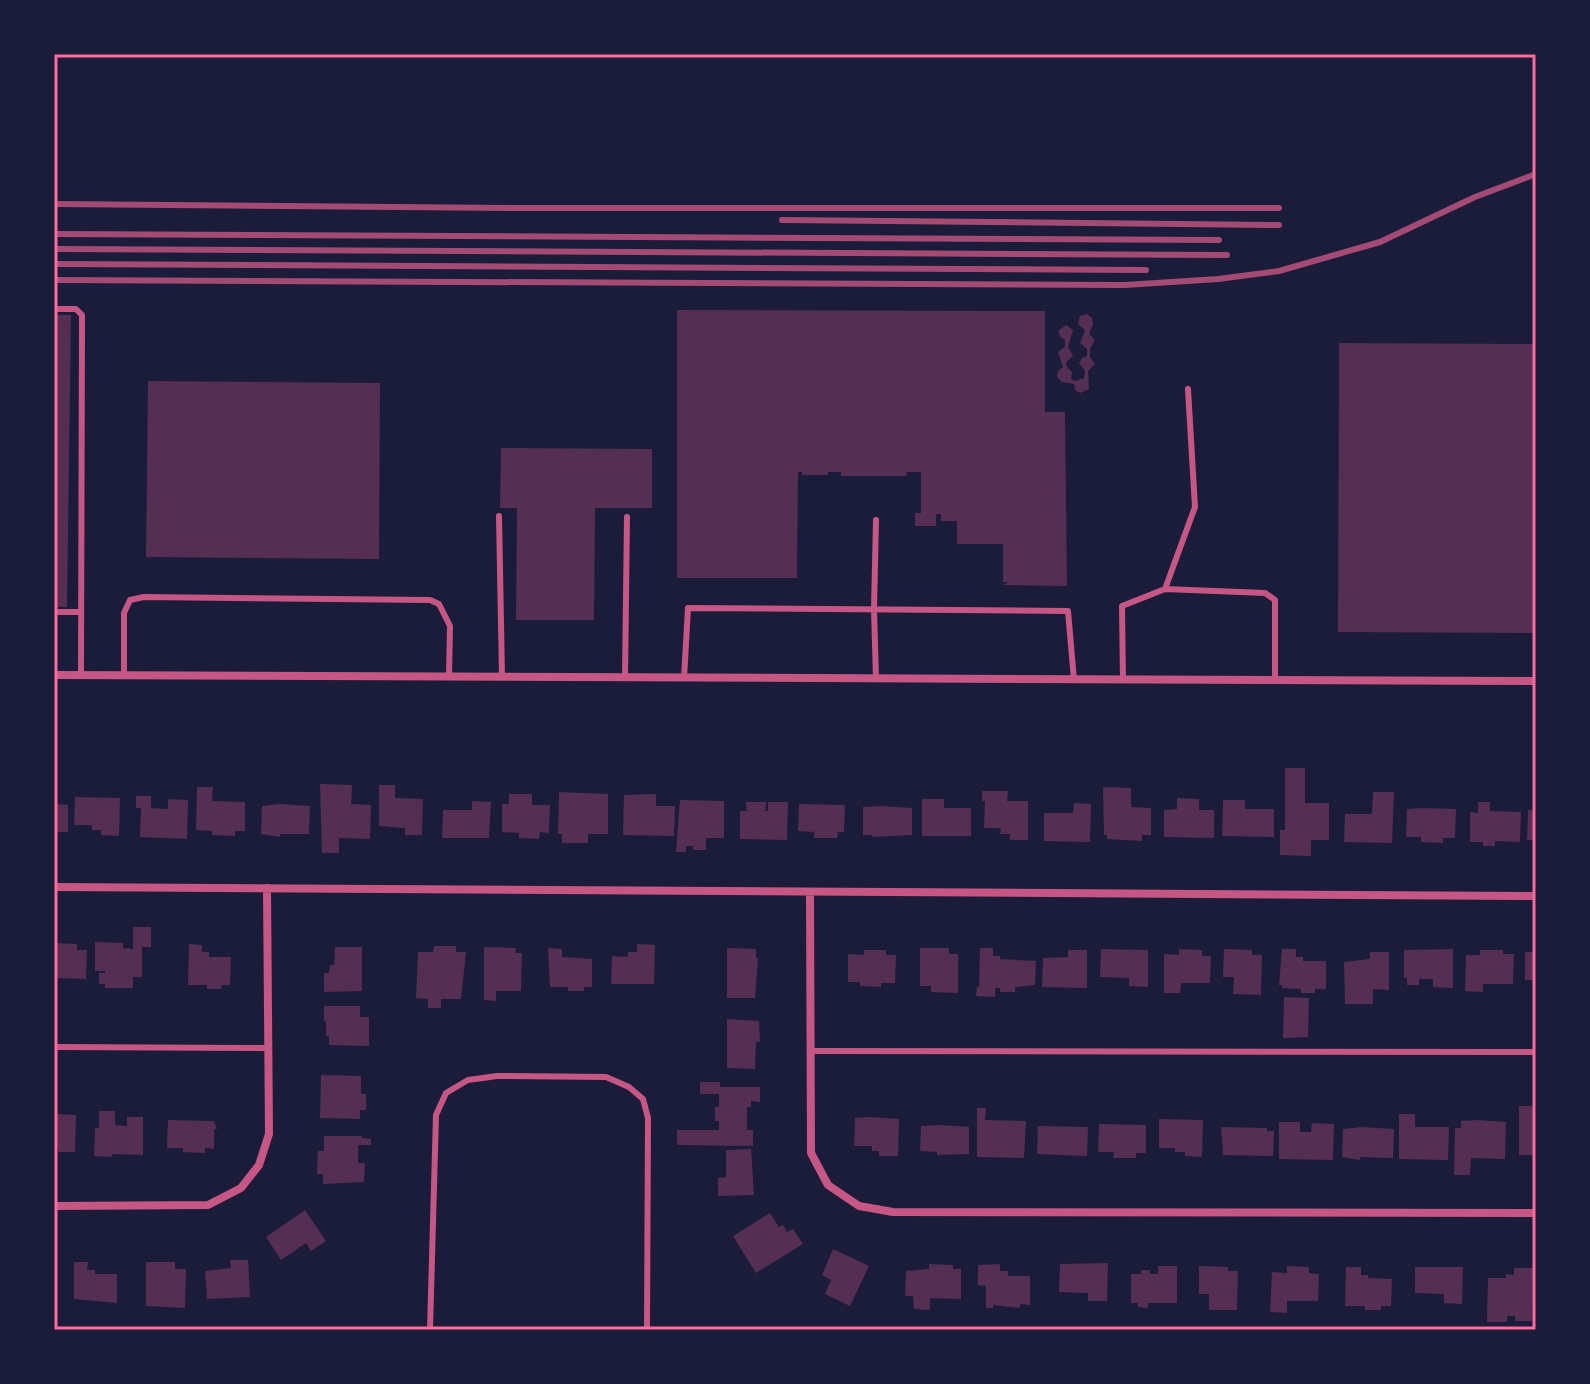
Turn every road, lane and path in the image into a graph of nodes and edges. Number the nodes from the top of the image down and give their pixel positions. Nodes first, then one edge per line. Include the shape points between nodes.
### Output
1 (54, 309) edge
2 (1188, 389) dead end
3 (499, 516) dead end
4 (627, 517) dead end
5 (876, 520) dead end
6 (1165, 589) junction
7 (874, 609) junction
8 (54, 612) edge
9 (80, 612) junction
10 (54, 675) edge
11 (81, 675) junction
12 (124, 675) junction
13 (449, 677) junction
14 (502, 677) junction
15 (625, 678) junction
16 (684, 678) junction
17 (876, 679) junction
18 (1074, 680) junction
19 (1123, 680) junction
20 (1275, 680) junction
21 (1536, 681) edge
22 (54, 887) edge
23 (267, 888) junction
24 (810, 892) junction
25 (1536, 896) edge
26 (54, 1047) edge
27 (268, 1048) junction
28 (811, 1051) junction
29 (1536, 1052) edge
30 (54, 1206) edge
31 (1536, 1213) edge
32 (430, 1330) edge
33 (647, 1330) edge

1 - 9 lane via 76,309 82,315
2 - 6 lane via 1195,507
3 - 14 lane
4 - 15 lane
5 - 7 lane
6 - 19 lane via 1122,606
6 - 20 lane via 1265,593 1275,600
7 - 16 lane via 688,608
7 - 17 lane
7 - 18 lane via 1068,611
8 - 9 lane
9 - 11 lane
10 - 11 street
11 - 12 street
12 - 13 street
12 - 13 lane via 124,613 130,600 144,597 430,600 439,604 450,626
13 - 14 street
14 - 15 street
15 - 16 street
16 - 17 street
17 - 18 street
18 - 19 street
19 - 20 street
20 - 21 street
22 - 23 street
23 - 24 street
23 - 27 street
24 - 25 street
24 - 28 street
26 - 27 lane
27 - 30 street via 269,1134 259,1165 241,1188 208,1205
28 - 29 lane
28 - 31 street via 811,1153 828,1185 859,1206 893,1212
32 - 33 lane via 436,1115 446,1093 468,1080 497,1076 606,1077 643,1099 648,1118

